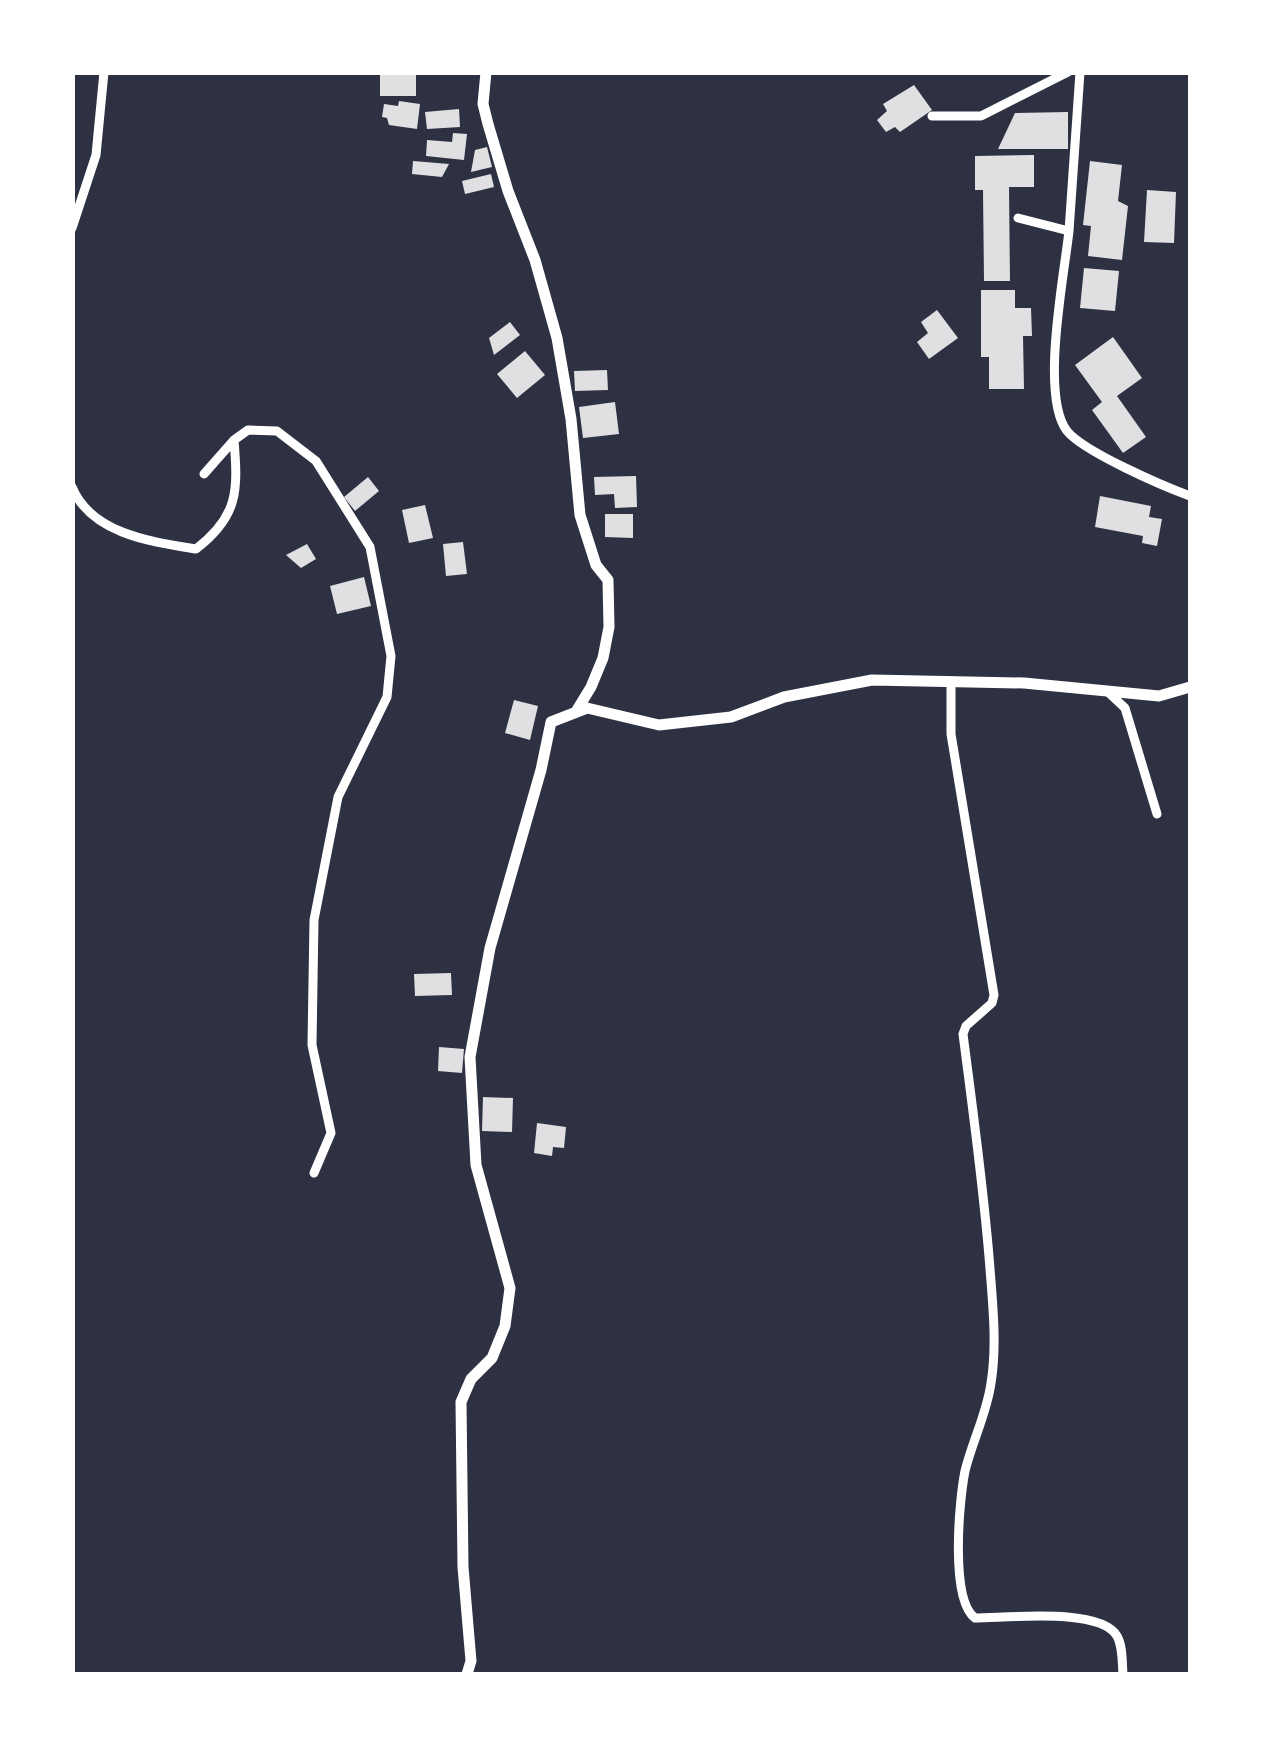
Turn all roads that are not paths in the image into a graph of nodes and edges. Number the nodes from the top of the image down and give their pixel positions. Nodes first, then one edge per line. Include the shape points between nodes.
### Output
1 (104, 72) edge
2 (486, 72) edge
3 (1068, 72) edge
4 (1080, 72) edge
5 (932, 116) dead end
6 (1018, 218) dead end
7 (72, 228) edge
8 (1069, 232) junction
9 (234, 440) junction
10 (204, 474) dead end
11 (72, 487) edge
12 (1190, 496) edge
13 (951, 681) junction
14 (1190, 687) edge
15 (1109, 692) junction
16 (576, 710) junction
17 (1158, 814) dead end
18 (314, 1173) dead end
19 (467, 1674) edge
20 (1123, 1674) edge

1 - 7 street via 96,155
2 - 16 street via 488,124 557,338 580,515 596,565 608,580 604,658
3 - 5 street via 981,116
4 - 8 street
6 - 8 street
8 - 12 street via 1055,408 1068,433 1144,478
9 - 10 street
9 - 11 street via 238,486 230,511 196,549 141,540 100,521
9 - 18 street via 248,430 277,431 316,461 370,547 390,656 387,697 338,797 314,920 312,1045 331,1133
13 - 15 street
13 - 16 street via 872,680 784,697 731,718 658,725
13 - 20 street via 951,734 994,994 963,1034 985,1199 992,1384 966,1472 960,1594 974,1618 1088,1618 1109,1628 1119,1639
14 - 15 street via 1159,696
15 - 17 street via 1125,708
16 - 19 street via 551,722 490,948 470,1056 476,1165 510,1288 492,1358 461,1402

